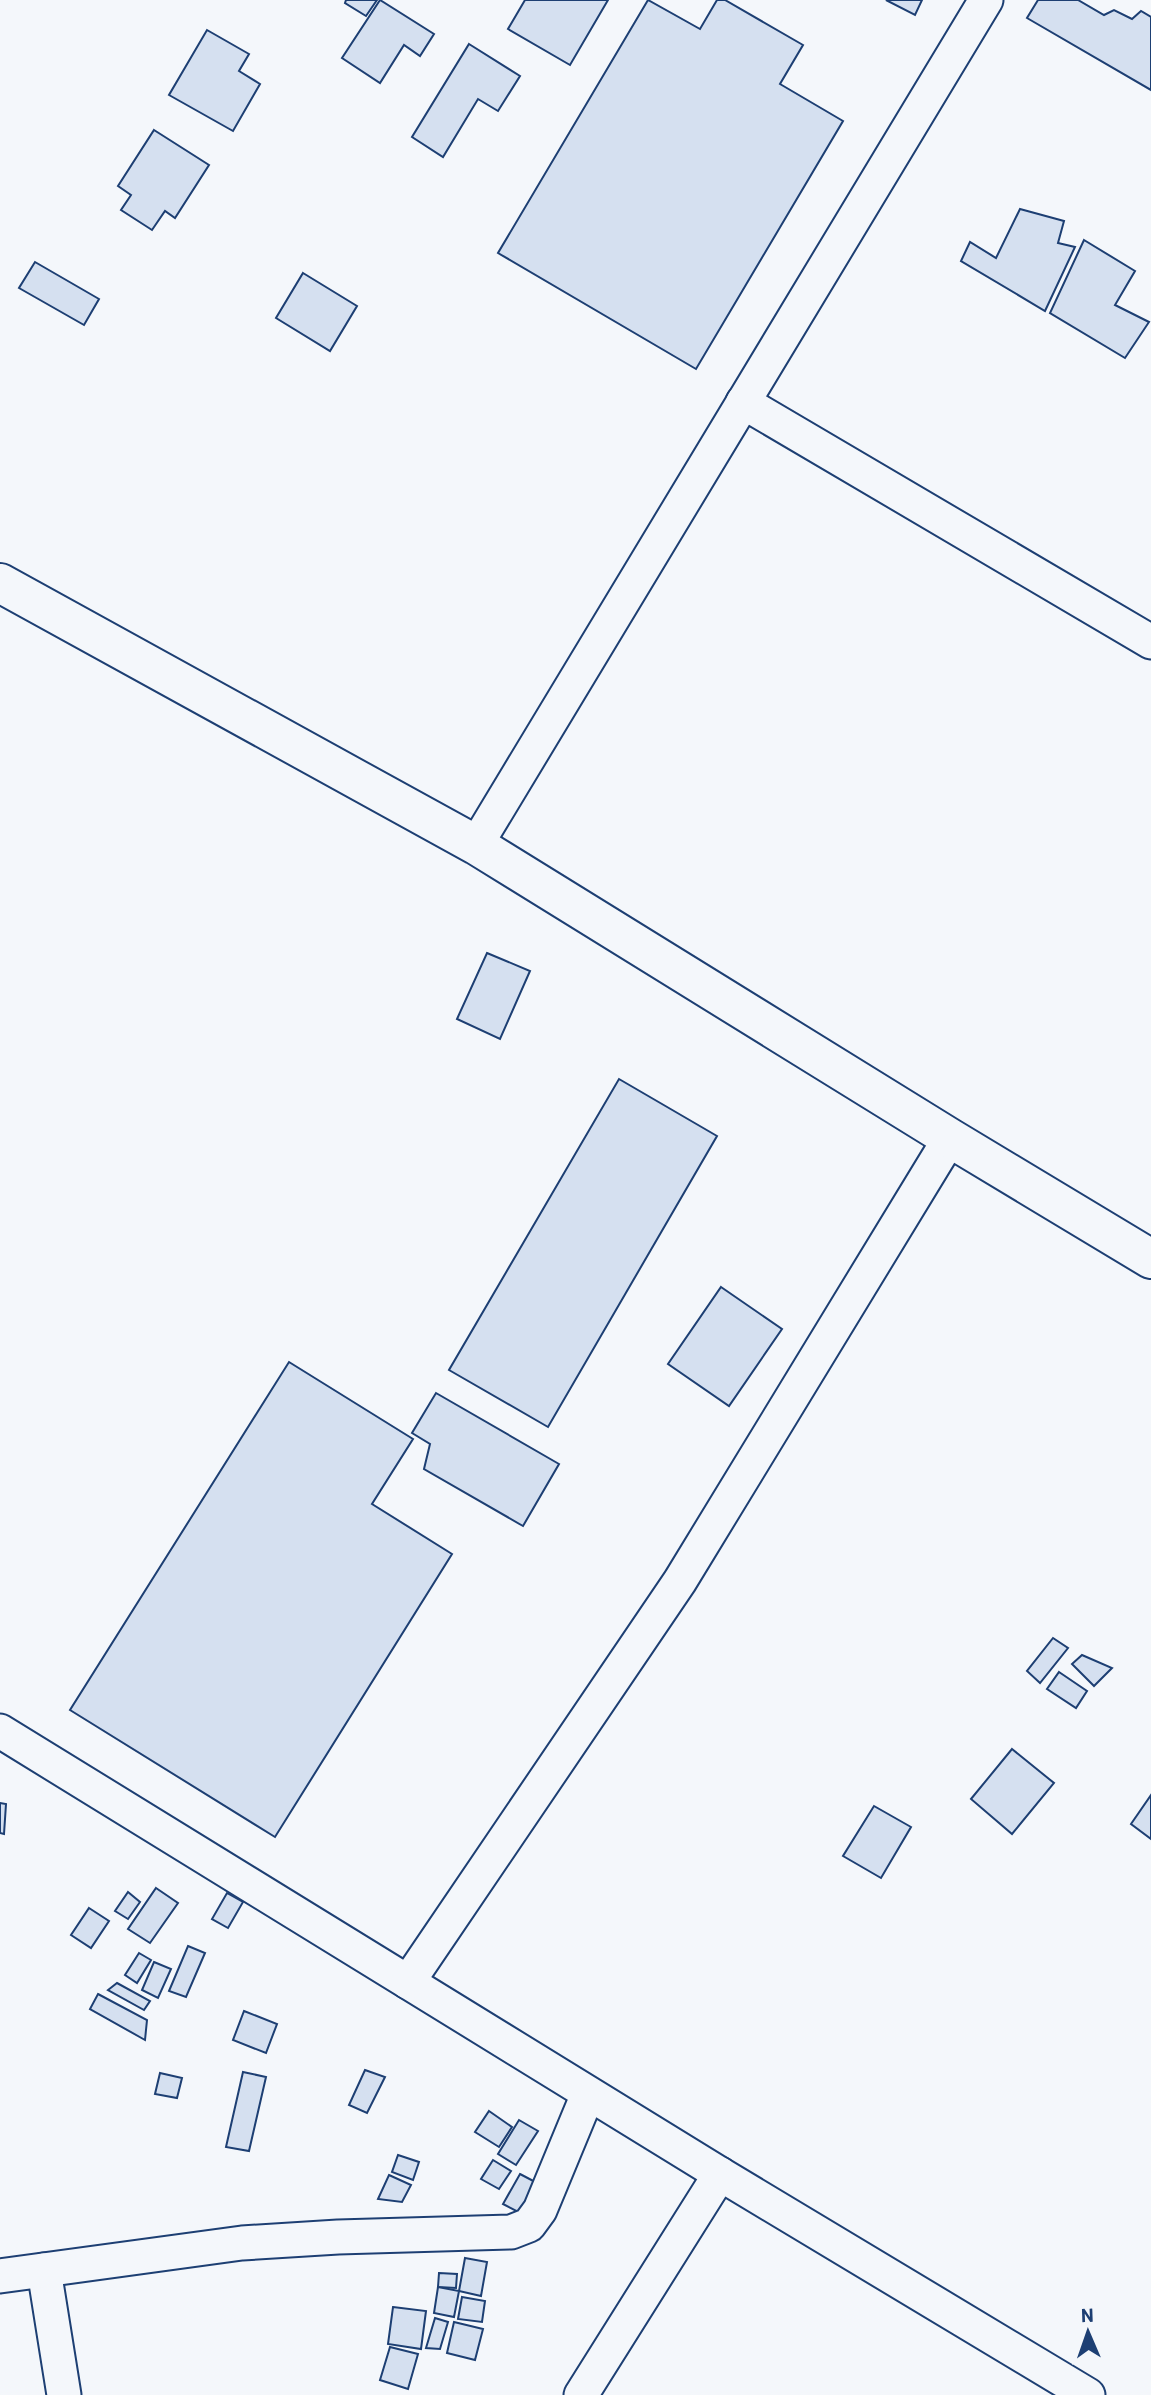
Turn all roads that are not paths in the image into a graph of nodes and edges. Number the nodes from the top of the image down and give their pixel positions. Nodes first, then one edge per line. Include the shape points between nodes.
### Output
1 (986, 0) edge
2 (743, 402) junction
3 (0, 583) edge
4 (1151, 642) edge
5 (475, 845) junction
6 (950, 1138) junction
7 (1151, 1259) edge
8 (0, 1731) edge
9 (408, 1982) junction
10 (588, 2094) junction
11 (720, 2174) junction
12 (44, 2270) junction
13 (0, 2276) edge
14 (64, 2395) edge
15 (581, 2395) edge
16 (1088, 2395) edge

1 - 2 street
2 - 4 street
2 - 5 street
3 - 5 main road
5 - 6 main road
6 - 7 main road
6 - 9 street via 680,1581
8 - 9 street
9 - 10 street
10 - 11 street
10 - 12 street via 540,2210 529,2225 510,2232 242,2243
11 - 15 street
11 - 16 street
12 - 13 street
12 - 14 street

